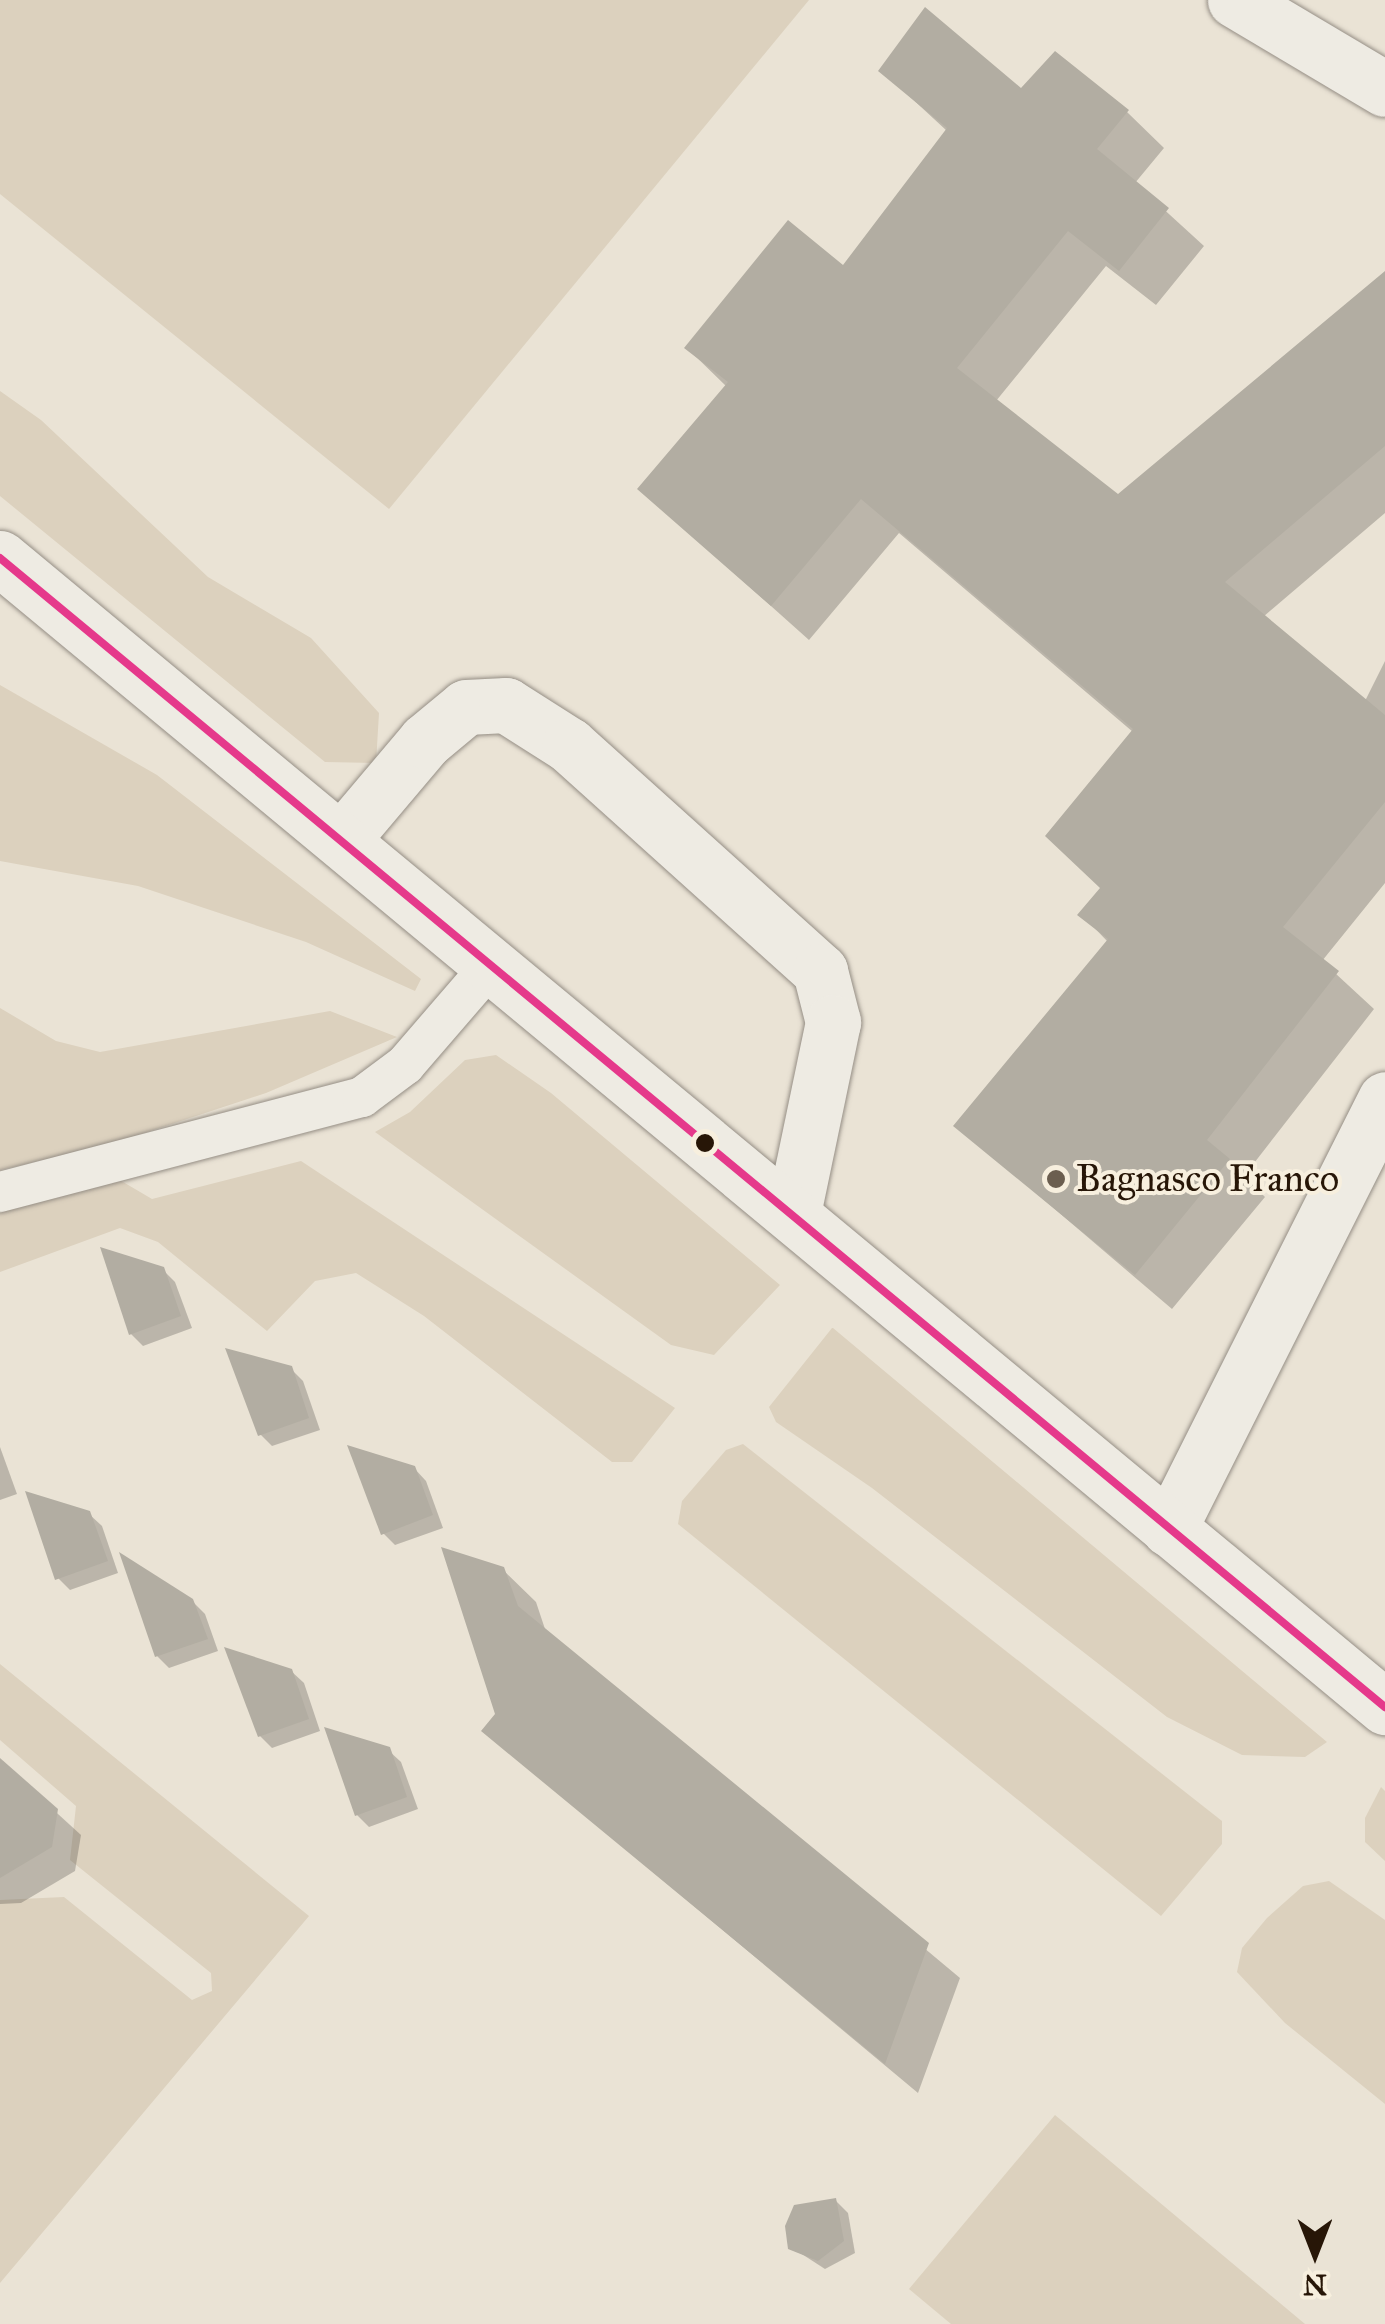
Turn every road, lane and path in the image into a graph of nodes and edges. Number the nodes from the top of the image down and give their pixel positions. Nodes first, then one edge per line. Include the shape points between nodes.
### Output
1 (1235, 0) edge
2 (1385, 89) edge
3 (0, 558) edge
4 (344, 837) junction
5 (493, 964) junction
6 (1385, 1099) edge
7 (0, 1192) edge
8 (793, 1214) junction
9 (1169, 1528) junction
10 (1385, 1707) edge

1 - 2 main road
3 - 4 main road
4 - 5 main road
4 - 8 main road via 425,740 466,707 506,705 569,745 820,970 834,1022
5 - 7 lane via 405,1065 362,1097
5 - 8 main road
6 - 9 main road
8 - 9 main road
9 - 10 main road

